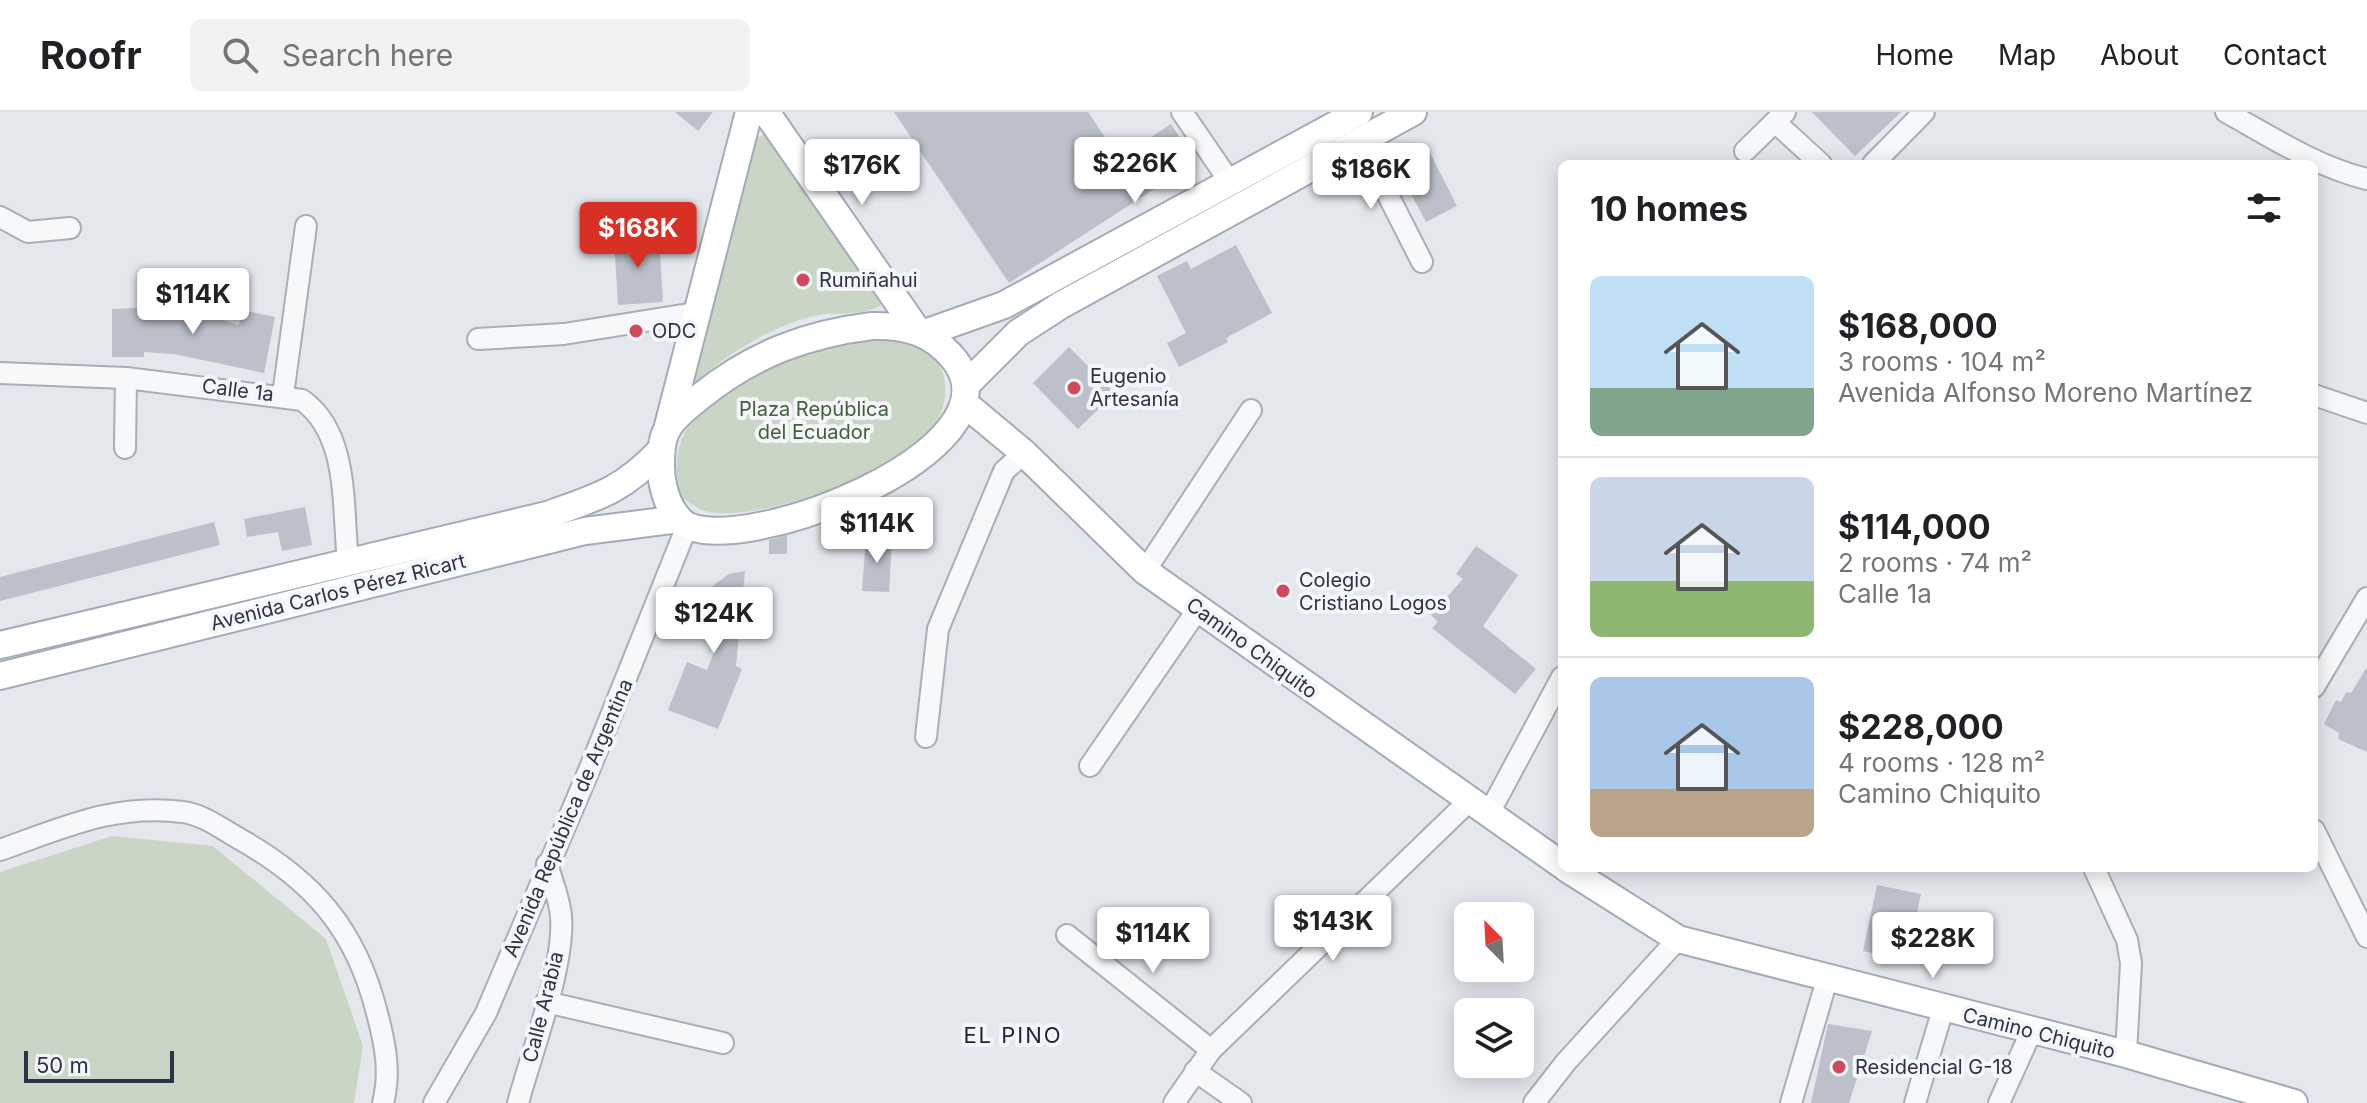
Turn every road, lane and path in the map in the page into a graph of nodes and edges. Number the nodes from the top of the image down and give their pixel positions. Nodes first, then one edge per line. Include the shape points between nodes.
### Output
1 (749, 112) edge
2 (766, 112) edge
3 (1182, 112) edge
4 (1359, 112) edge
5 (1413, 112) edge
6 (1924, 112) edge
7 (2226, 112) edge
8 (1780, 117) edge
9 (1360, 140) junction
10 (1745, 151) dead end
11 (1818, 160) edge
12 (1877, 160) edge
13 (2315, 160) edge
14 (2318, 161) edge
15 (2367, 179) edge
16 (1230, 182) junction
17 (0, 217) edge
18 (306, 226) dead end
19 (70, 228) dead end
20 (1422, 262) dead end
21 (695, 313) junction
22 (921, 332) junction
23 (478, 339) dead end
24 (0, 373) edge
25 (126, 378) junction
26 (966, 393) junction
27 (283, 395) junction
28 (2318, 396) edge
29 (1251, 410) dead end
30 (2367, 413) edge
31 (664, 440) junction
32 (125, 448) dead end
33 (1024, 453) junction
34 (683, 522) junction
35 (348, 561) junction
36 (1145, 571) junction
37 (2367, 598) edge
38 (1198, 609) junction
39 (0, 645) edge
40 (0, 676) edge
41 (2318, 680) edge
42 (1558, 683) edge
43 (926, 737) dead end
44 (1090, 766) dead end
45 (1478, 809) junction
46 (2318, 838) edge
47 (0, 850) edge
48 (1558, 862) edge
49 (547, 864) junction
50 (1573, 872) edge
51 (2096, 872) edge
52 (1067, 935) dead end
53 (2367, 937) edge
54 (1678, 939) junction
55 (1828, 976) junction
56 (546, 1002) junction
57 (1943, 1009) junction
58 (2031, 1032) junction
59 (723, 1043) dead end
60 (1211, 1050) junction
61 (2126, 1054) junction
62 (1195, 1071) junction
63 (383, 1103) edge
64 (434, 1103) edge
65 (518, 1103) edge
66 (1174, 1103) edge
67 (1241, 1103) edge
68 (1534, 1103) edge
69 (1791, 1103) edge
70 (1915, 1103) edge
71 (1999, 1103) edge
72 (2294, 1103) edge

1 - 21 main road
2 - 22 main road
3 - 16 street
4 - 16 main road
5 - 9 main road
6 - 12 street
7 - 13 street
8 - 10 street
8 - 11 street
9 - 20 street
9 - 26 main road via 1061,305 1018,333
14 - 15 street
16 - 22 main road via 1004,305
17 - 19 street via 28,232
18 - 27 street
21 - 23 street via 564,334
21 - 31 main road
22 - 26 main road via 959,365
22 - 31 main road via 899,326 860,327 774,349 730,372
24 - 25 street, Calle 1a
25 - 27 street, Calle 1a
25 - 32 street
26 - 33 main road, Camino Chiquito
26 - 34 main road via 933,446 863,492 754,527
27 - 35 street, Calle 1a via 315,410 334,444
28 - 30 street
29 - 36 street
31 - 34 main road via 665,493
31 - 35 main road, Avenida Carlos Pérez Ricart via 634,479 594,498 547,515
33 - 36 main road, Camino Chiquito
33 - 43 street via 1004,471 938,629
34 - 40 main road, Avenida Carlos Pérez Ricart via 585,531
34 - 49 street, Avenida República de Argentina via 590,768
35 - 39 main road, Avenida Carlos Pérez Ricart
36 - 38 main road, Camino Chiquito
37 - 41 street
38 - 44 street
38 - 45 main road, Camino Chiquito
42 - 45 street
45 - 48 main road, Camino Chiquito
45 - 60 street
46 - 53 street
47 - 63 street via 99,814 125,810 202,817 261,851 324,903 354,947 385,1041 388,1083
49 - 56 street, Calle Arabia via 562,929
49 - 64 street, Avenida República de Argentina via 486,1013
50 - 54 main road, Camino Chiquito
51 - 61 street via 2129,951
52 - 60 street
54 - 55 main road, Camino Chiquito
54 - 68 street
55 - 57 main road, Camino Chiquito
55 - 69 street
56 - 59 street
56 - 65 street, Calle Arabia
57 - 58 main road, Camino Chiquito
57 - 70 street
58 - 61 main road, Camino Chiquito
58 - 71 street
60 - 62 street
61 - 72 main road, Camino Chiquito
62 - 66 street
62 - 67 street

